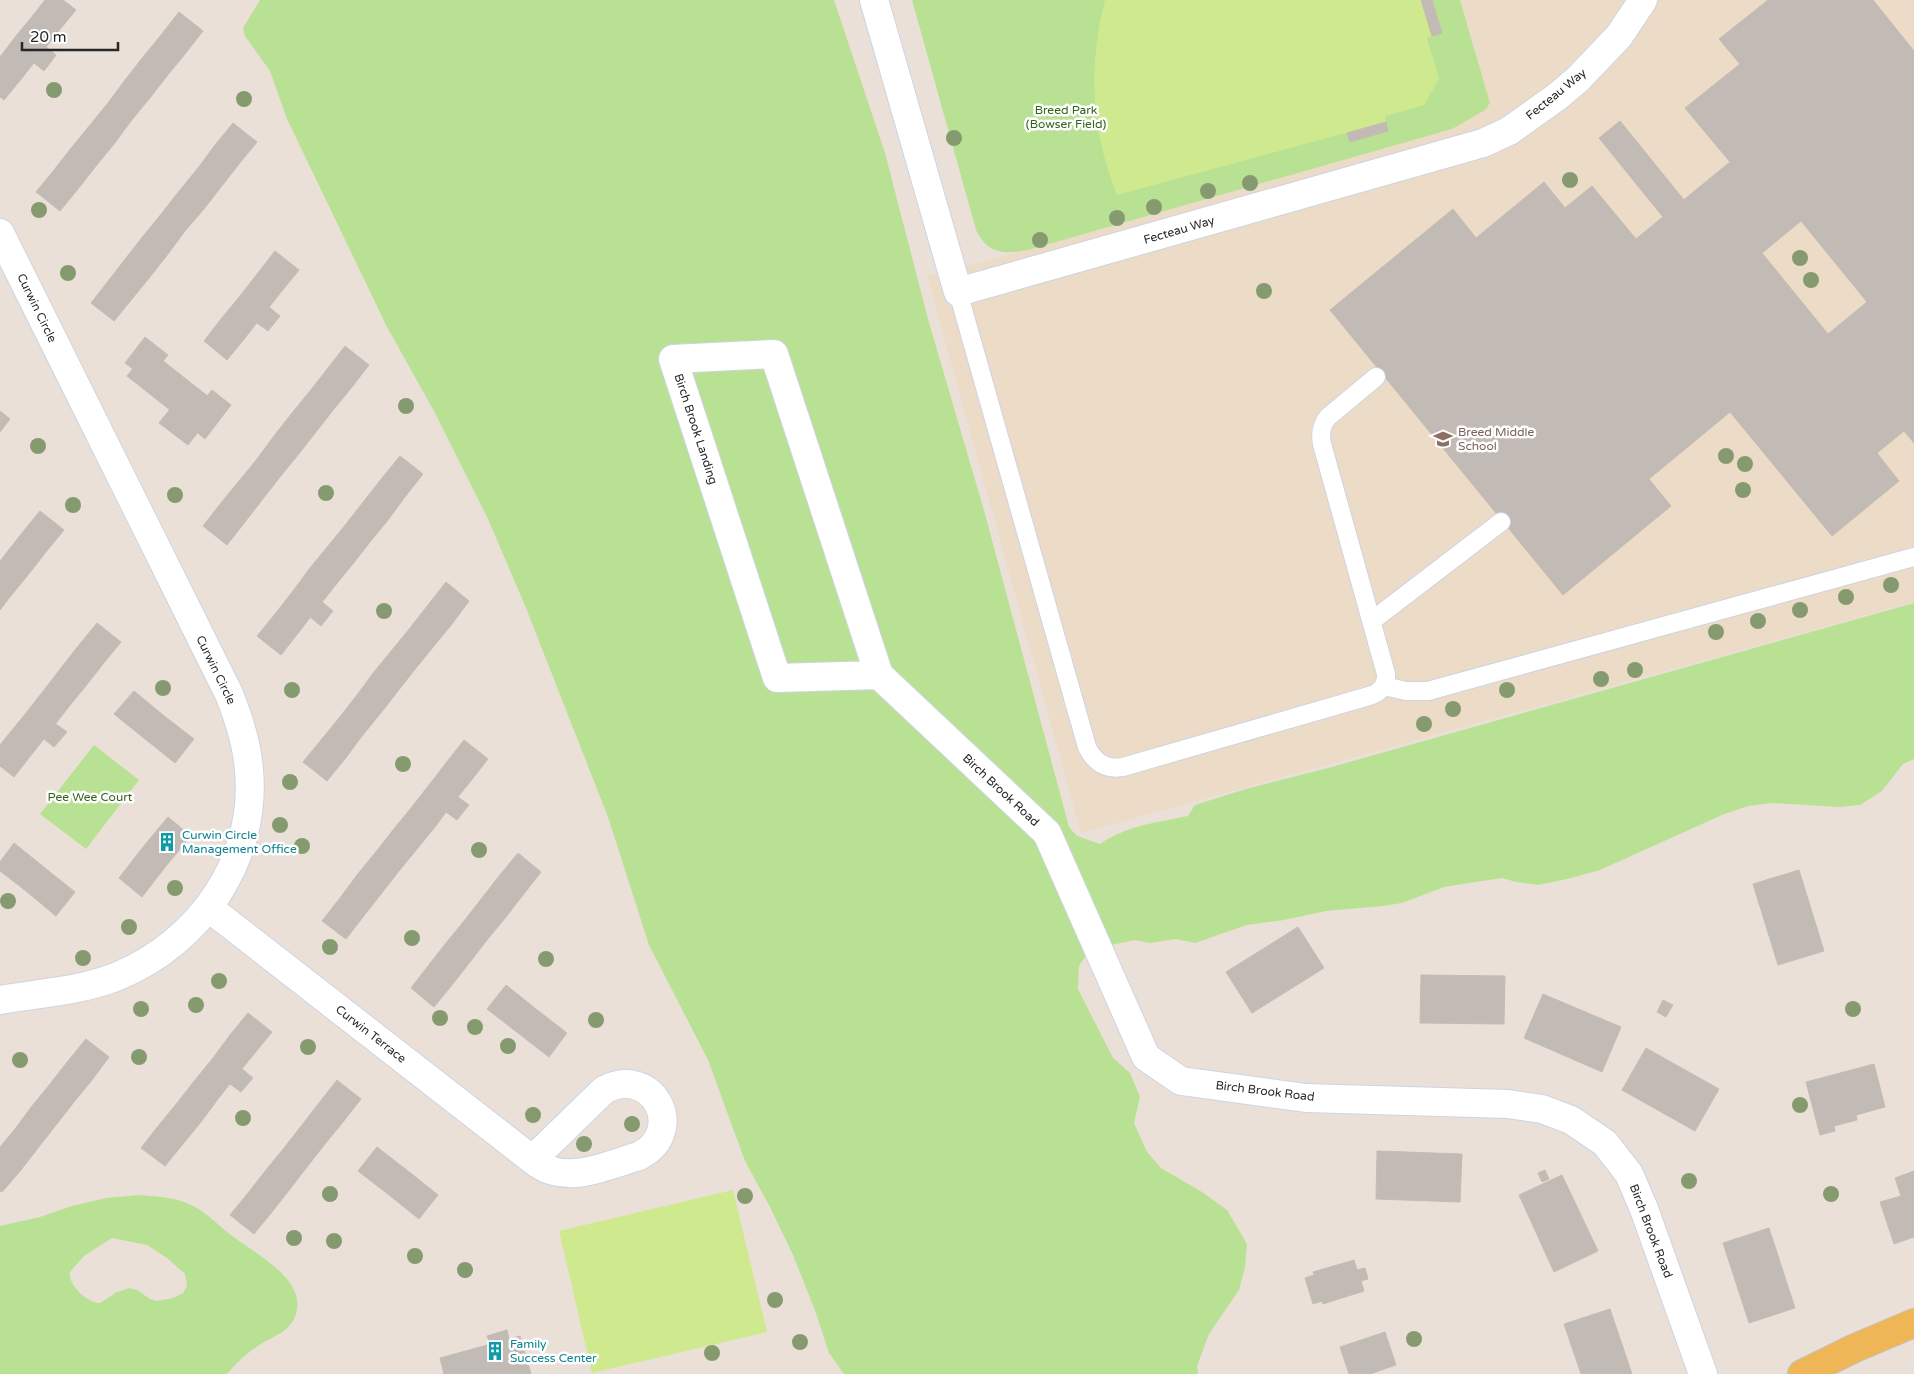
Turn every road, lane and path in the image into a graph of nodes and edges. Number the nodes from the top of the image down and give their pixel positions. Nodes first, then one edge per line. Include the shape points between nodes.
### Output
1 (874, 0) edge
2 (1643, 0) edge
3 (0, 233) edge
4 (958, 292) junction
5 (1376, 377) dead end
6 (1501, 522) dead end
7 (1914, 557) edge
8 (1373, 620) junction
9 (879, 675) junction
10 (1384, 686) junction
11 (209, 908) junction
12 (0, 1000) edge
13 (532, 1160) dead end
14 (1914, 1323) edge
15 (1704, 1374) edge
16 (1802, 1374) edge

1 - 4 street
2 - 4 street, Fecteau Way via 1620,36 1578,79 1509,131 1483,143
3 - 11 street, Curwin Circle via 229,694 243,731 250,771 246,821 239,851
4 - 10 lane via 1087,747 1095,760 1108,766 1123,767 1369,696
5 - 8 lane via 1328,417 1321,434
6 - 8 lane
7 - 10 lane via 1428,691
8 - 10 lane via 1386,674
9 - 9 street, Birch Brook Landing via 774,354 673,359 777,678
9 - 15 street, Birch Brook Road via 1048,833 1146,1057 1181,1081 1306,1098 1508,1104 1542,1109 1577,1124 1604,1143 1629,1174
11 - 12 street, Curwin Circle via 169,948 128,972 86,985
11 - 13 street, Curwin Terrace
14 - 16 main road

